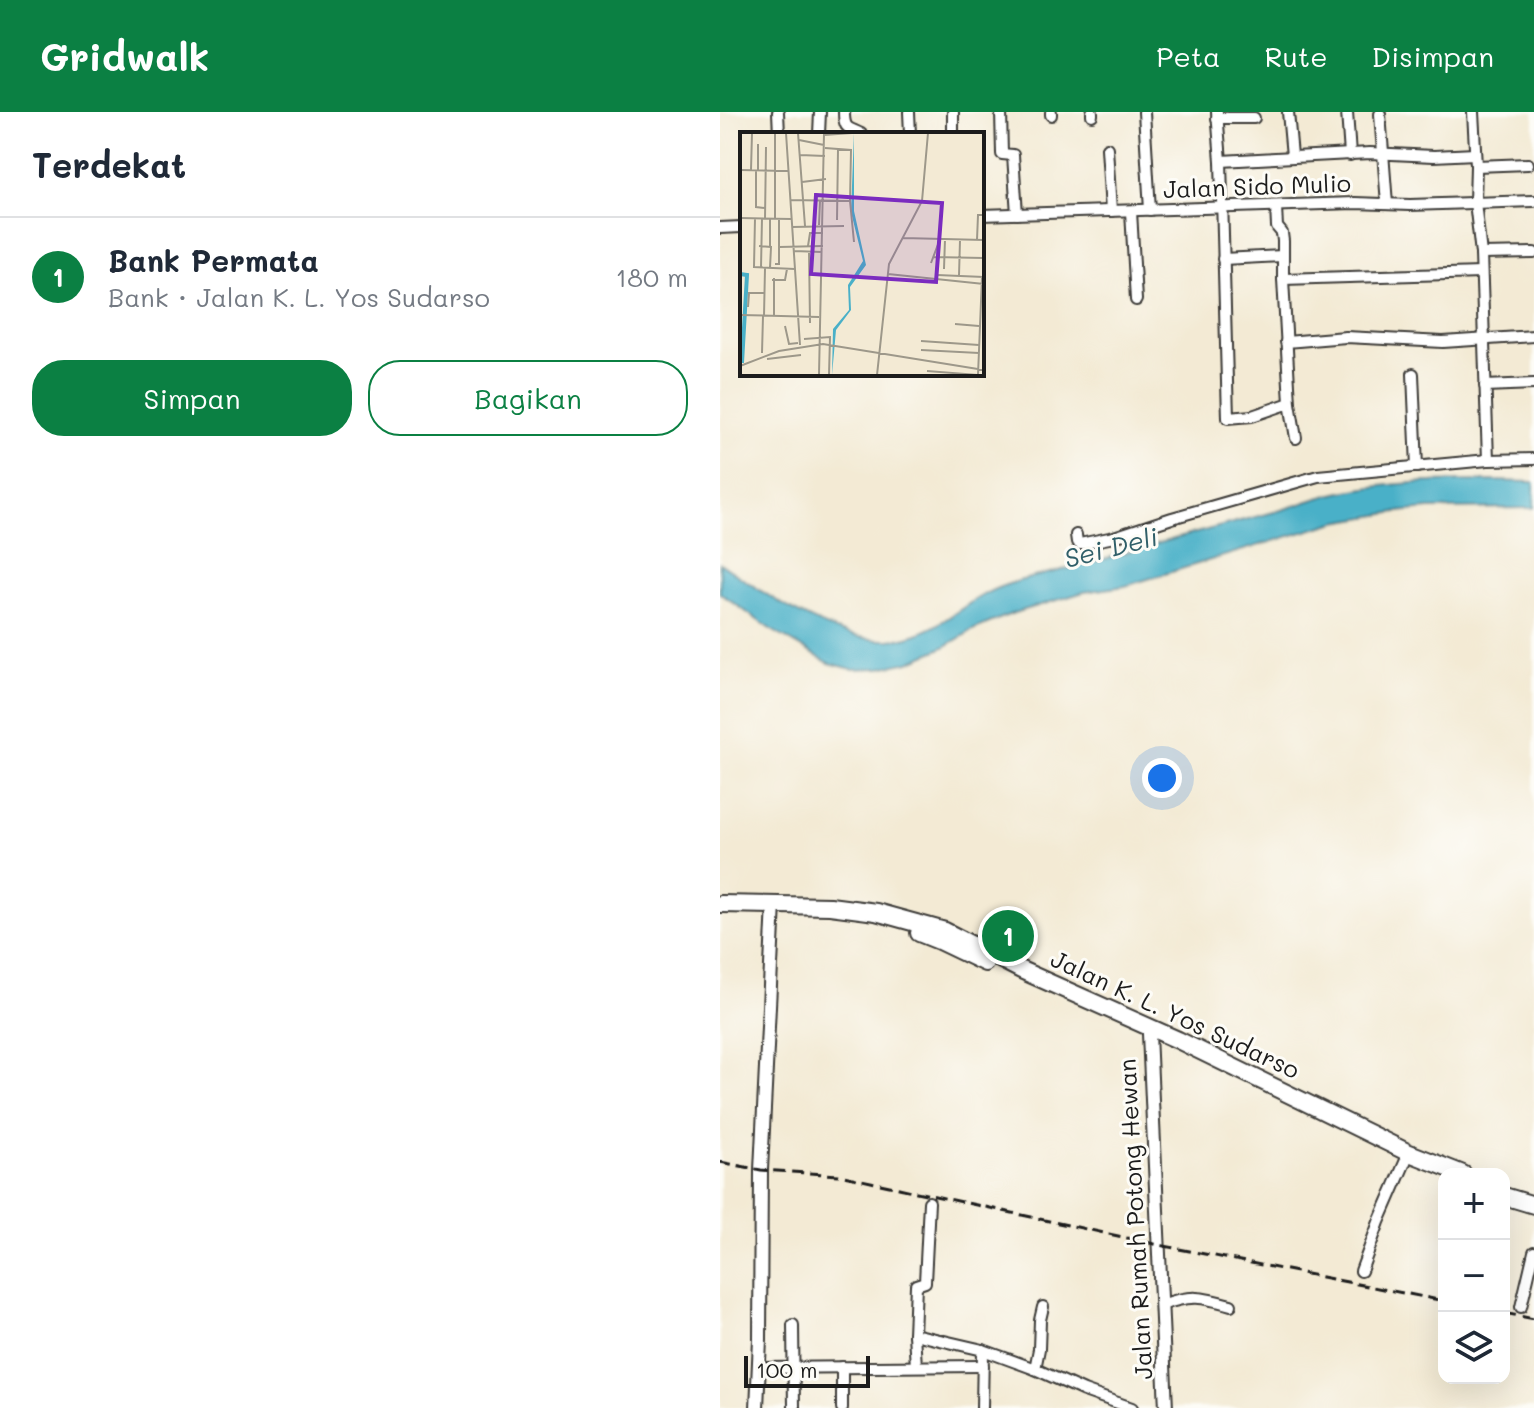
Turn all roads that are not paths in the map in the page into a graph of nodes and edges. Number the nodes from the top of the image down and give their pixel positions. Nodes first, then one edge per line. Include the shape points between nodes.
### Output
1 (778, 112) edge
2 (820, 112) edge
3 (844, 112) edge
4 (909, 112) edge
5 (1001, 112) edge
6 (1144, 112) edge
7 (1288, 112) edge
8 (1347, 112) edge
9 (1473, 112) edge
10 (1380, 114) edge
11 (1217, 115) edge
12 (1254, 118) dead end
13 (779, 132) edge
14 (819, 132) edge
15 (856, 132) edge
16 (910, 132) edge
17 (1107, 148) dead end
18 (1383, 153) junction
19 (1350, 155) junction
20 (1292, 156) junction
21 (1475, 160) junction
22 (1221, 161) junction
23 (1528, 164) dead end
24 (1534, 201) edge
25 (1475, 202) junction
26 (1387, 204) junction
27 (1276, 207) junction
28 (1223, 209) junction
29 (1150, 210) junction
30 (1111, 211) junction
31 (1131, 211) junction
32 (1017, 214) junction
33 (984, 215) edge
34 (740, 227) edge
35 (720, 228) edge
36 (1534, 253) edge
37 (1481, 254) junction
38 (1283, 256) junction
39 (1223, 259) junction
40 (1481, 273) junction
41 (1283, 279) junction
42 (1136, 300) dead end
43 (1534, 336) edge
44 (1484, 338) junction
45 (1286, 342) junction
46 (1413, 374) dead end
47 (1534, 384) edge
48 (1485, 386) junction
49 (1290, 403) junction
50 (1296, 438) dead end
51 (1534, 459) edge
52 (1488, 460) junction
53 (1417, 467) junction
54 (1076, 535) dead end
55 (720, 904) edge
56 (774, 908) junction
57 (720, 914) edge
58 (1150, 1031) junction
59 (1406, 1160) junction
60 (1448, 1168) edge
61 (1438, 1172) edge
62 (1510, 1191) edge
63 (1510, 1198) edge
64 (1534, 1198) edge
65 (929, 1202) dead end
66 (1534, 1205) edge
67 (1534, 1252) edge
68 (1361, 1271) dead end
69 (1162, 1305) junction
70 (1231, 1305) dead end
71 (1043, 1307) dead end
72 (1521, 1307) dead end
73 (793, 1325) dead end
74 (914, 1334) junction
75 (983, 1350) junction
76 (916, 1366) junction
77 (983, 1366) junction
78 (842, 1367) junction
79 (760, 1368) junction
80 (793, 1368) junction
81 (1035, 1369) junction
82 (757, 1408) edge
83 (794, 1408) edge
84 (842, 1408) edge
85 (982, 1408) edge
86 (1132, 1408) edge
87 (1166, 1408) edge

1 - 13 street
2 - 14 street
3 - 15 street via 845,125
4 - 16 street
5 - 32 street via 1002,154 1013,155
6 - 29 street
7 - 20 street
8 - 19 street
9 - 21 street
10 - 18 street
11 - 12 street
11 - 22 street
17 - 30 street
18 - 19 street
18 - 21 street
18 - 26 street
19 - 20 street
20 - 22 street
21 - 23 street
21 - 25 street
22 - 28 street
24 - 25 street, Jalan Sido Mulio
25 - 26 street, Jalan Sido Mulio
25 - 37 street
26 - 27 street, Jalan Sido Mulio
27 - 28 street, Jalan Sido Mulio
27 - 38 street
28 - 29 street, Jalan Sido Mulio
28 - 39 street
29 - 31 street, Jalan Sido Mulio
30 - 31 street, Jalan Sido Mulio
30 - 32 street, Jalan Sido Mulio
31 - 42 street
32 - 33 street, Jalan Sido Mulio
34 - 35 street
36 - 37 street
37 - 40 street
38 - 39 street
38 - 41 street
39 - 49 street via 1228,418
40 - 41 street
40 - 44 street
41 - 45 street
43 - 44 street
44 - 45 street
44 - 48 street
45 - 49 street
46 - 53 street
47 - 48 street
48 - 52 street
49 - 50 street
51 - 52 street
52 - 53 street
53 - 54 street via 1318,476 1114,537 1080,544
55 - 56 highway, Jalan K. L. Yos Sudarso
56 - 57 highway, Jalan K. L. Yos Sudarso
56 - 58 highway, Jalan K. L. Yos Sudarso via 903,928
56 - 79 street via 761,1170
58 - 59 highway, Jalan K. L. Yos Sudarso
58 - 60 highway, Jalan K. L. Yos Sudarso
58 - 69 street, Jalan Rumah Potong Hewan
59 - 61 highway, Jalan K. L. Yos Sudarso
59 - 68 street
62 - 64 highway
63 - 66 highway
65 - 74 street via 926,1277 916,1285
67 - 72 street
69 - 70 street via 1201,1297
69 - 87 street, Jalan Rumah Potong Hewan
71 - 81 street
73 - 80 street
74 - 75 street
74 - 76 street
75 - 77 street
75 - 81 street
76 - 77 street
76 - 78 street
77 - 85 street
78 - 80 street
78 - 84 street
79 - 80 street
79 - 82 street
80 - 83 street
81 - 86 street

